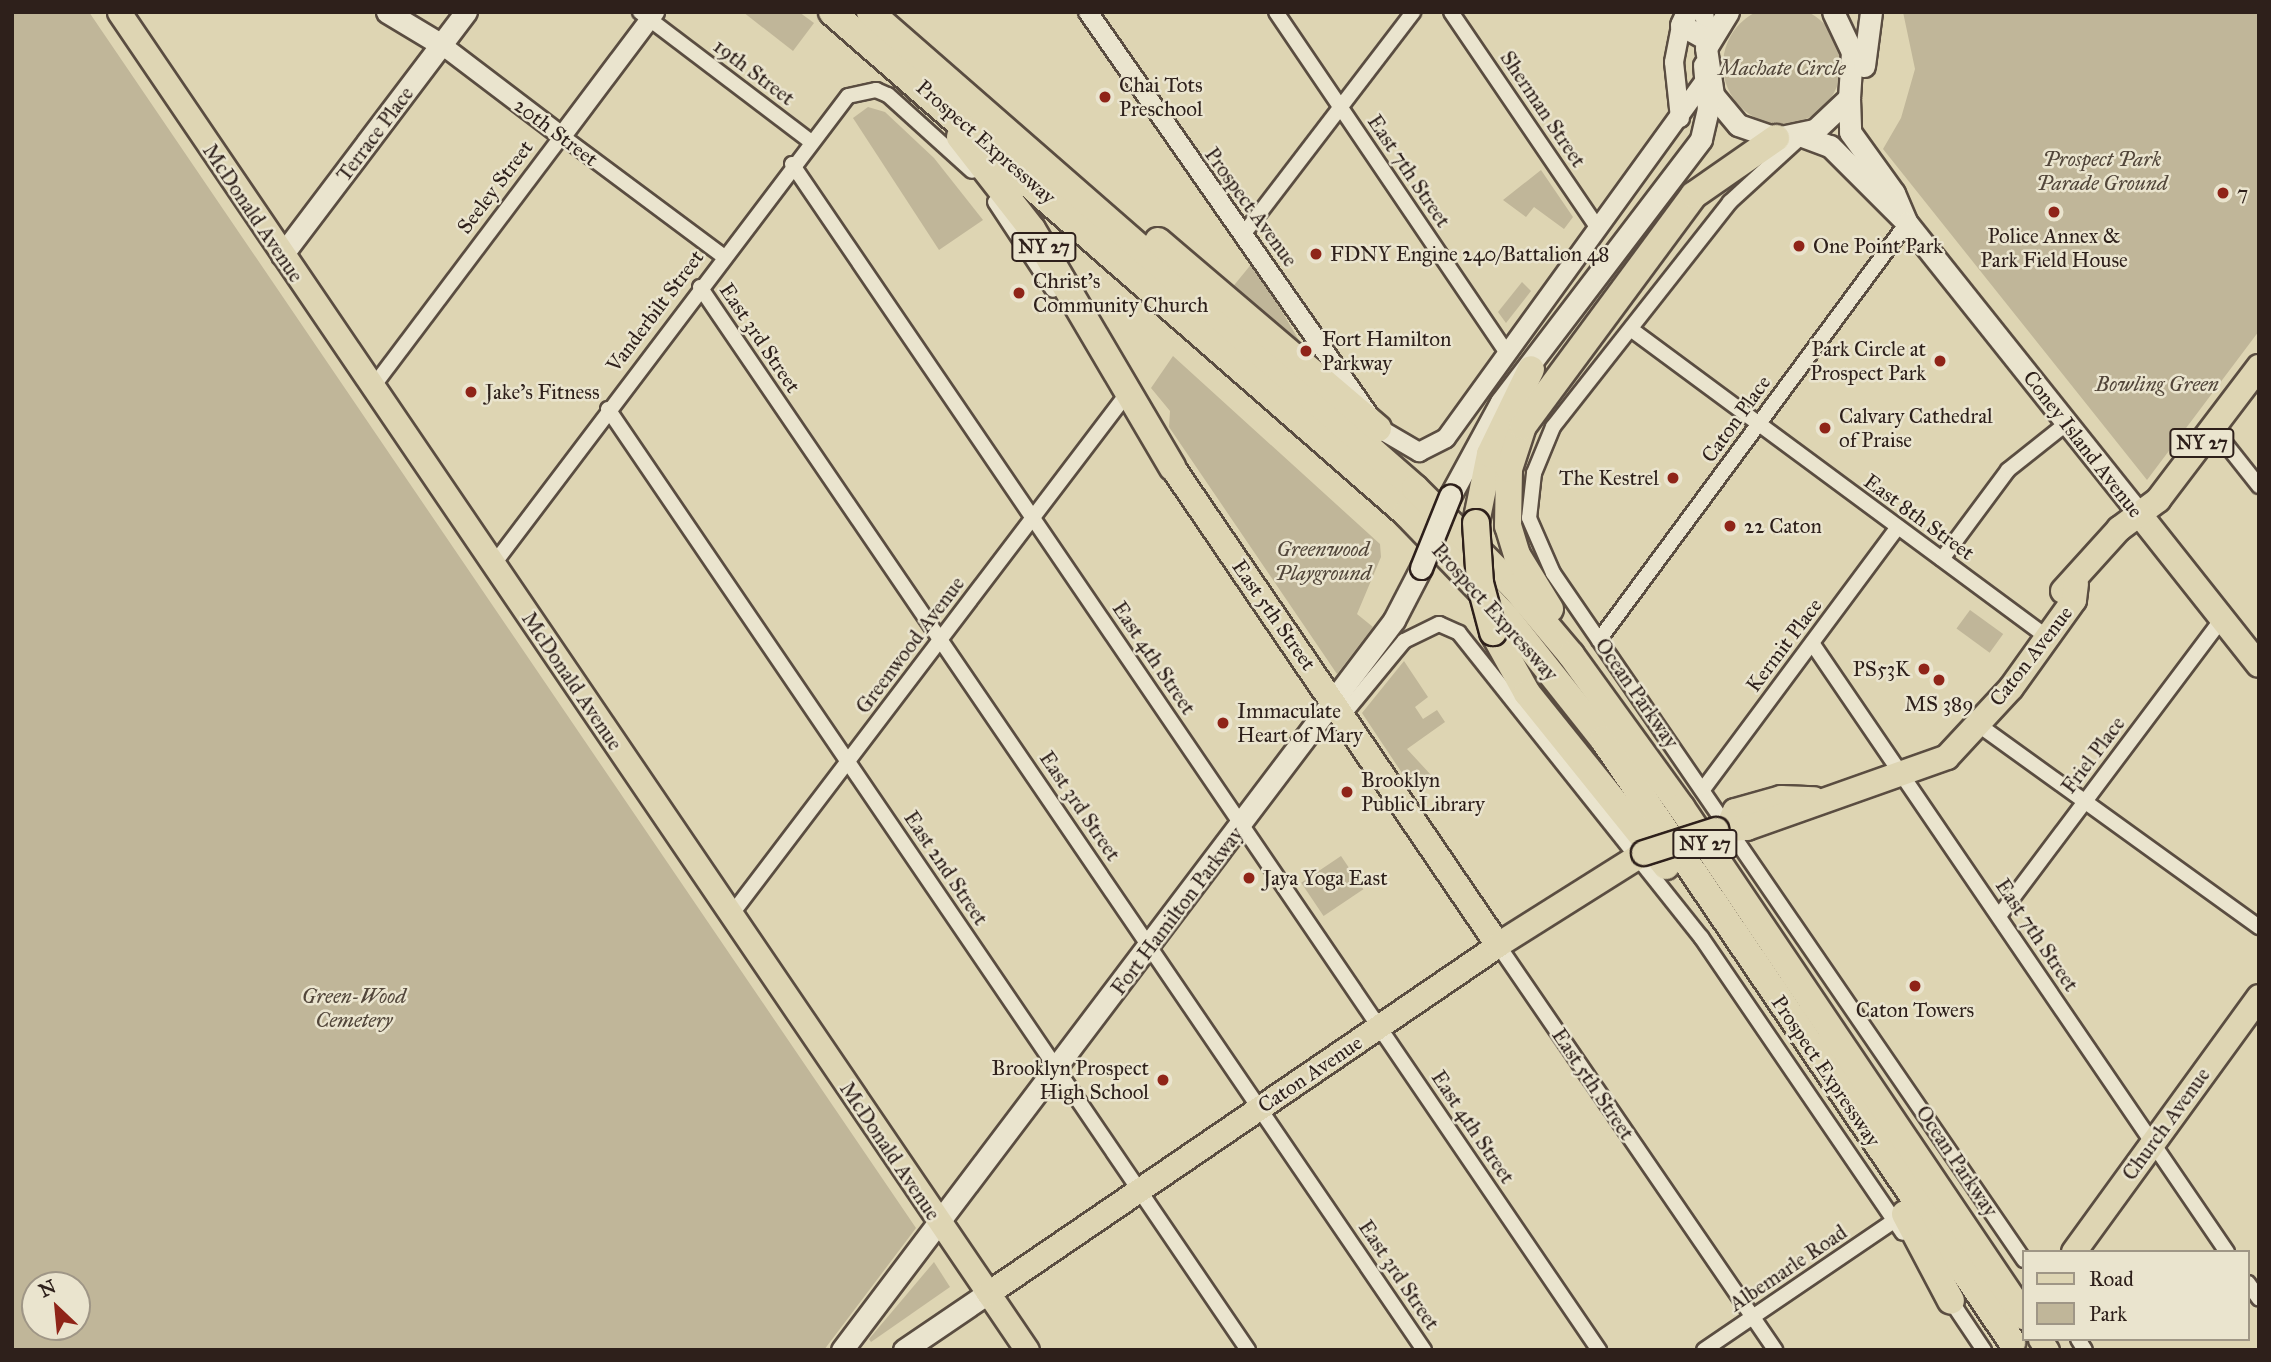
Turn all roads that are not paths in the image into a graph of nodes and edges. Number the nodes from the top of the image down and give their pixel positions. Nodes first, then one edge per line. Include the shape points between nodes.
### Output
1 (119, 12) edge
2 (387, 12) edge
3 (466, 12) edge
4 (832, 12) edge
5 (870, 12) edge
6 (1276, 12) edge
7 (1413, 12) edge
8 (1451, 12) edge
9 (1704, 12) edge
10 (1728, 12) edge
11 (1833, 12) edge
12 (1871, 12) edge
13 (1089, 13) edge
14 (648, 15) edge
15 (1684, 18) edge
16 (1708, 40) junction
17 (442, 45) junction
18 (880, 51) junction
19 (1703, 74) junction
20 (860, 92) joint
21 (1849, 98) junction
22 (1340, 107) junction
23 (1681, 118) junction
24 (562, 136) junction
25 (1802, 136) junction
26 (1776, 138) junction
27 (810, 141) junction
28 (1035, 154) junction
29 (792, 164) junction
30 (1907, 223) junction
31 (1599, 230) junction
32 (1242, 236) junction
33 (282, 256) junction
34 (723, 256) junction
35 (700, 286) junction
36 (1632, 330) junction
37 (1507, 353) junction
38 (2259, 367) edge
39 (1531, 369) junction
40 (372, 388) junction
41 (1123, 399) junction
42 (608, 409) junction
43 (2067, 423) junction
44 (1759, 424) junction
45 (1378, 428) junction
46 (2213, 428) junction
47 (1173, 468) junction
48 (2259, 486) edge
49 (2140, 515) junction
50 (1033, 517) junction
51 (1898, 527) junction
52 (1942, 559) junction
53 (492, 565) junction
54 (2222, 619) junction
55 (2041, 633) junction
56 (940, 640) junction
57 (1600, 640) junction
58 (1812, 643) junction
59 (1572, 655) junction
60 (2259, 665) edge
61 (1338, 708) junction
62 (1976, 723) junction
63 (849, 762) junction
64 (1902, 775) junction
65 (1704, 788) junction
66 (2084, 801) junction
67 (1242, 824) junction
68 (1722, 827) junction
69 (1640, 855) junction
70 (731, 915) junction
71 (1999, 916) junction
72 (2259, 927) edge
73 (1498, 945) junction
74 (1150, 947) junction
75 (1760, 973) junction
76 (2258, 999) edge
77 (1379, 1026) junction
78 (1058, 1070) junction
79 (1259, 1108) junction
80 (1859, 1123) junction
81 (2153, 1143) junction
82 (1139, 1189) junction
83 (1895, 1220) junction
84 (940, 1224) junction
85 (2075, 1250) edge
86 (2226, 1250) edge
87 (2022, 1257) edge
88 (988, 1293) junction
89 (1951, 1301) junction
90 (2022, 1313) edge
91 (1752, 1317) junction
92 (2015, 1342) edge
93 (842, 1350) edge
94 (904, 1350) edge
95 (1027, 1350) edge
96 (1248, 1350) edge
97 (1424, 1350) edge
98 (1599, 1350) edge
99 (1704, 1350) edge
100 (1774, 1350) edge
101 (1984, 1350) edge

1 - 33 main road, McDonald Avenue
2 - 17 main road, 20th Street
3 - 17 main road, Terrace Place
4 - 18 highway, Prospect Expressway / NY 27
5 - 28 highway, Prospect Expressway / NY 27
6 - 22 street, East 7th Street
7 - 22 street
8 - 31 street, Sherman Street
9 - 16 street
10 - 16 main road
11 - 21 main road, Coney Island Avenue via 1852,52
12 - 21 main road via 1864,73
13 - 32 street, Prospect Avenue
14 - 24 street, Seeley Street
14 - 27 street, 19th Street
15 - 16 main road
15 - 23 street via 1674,62
16 - 19 main road, Fort Hamilton Parkway
17 - 24 street, 20th Street
17 - 33 main road, Terrace Place
18 - 47 highway, NY 27 via 988,167 1032,229
18 - 75 highway, Prospect Expressway via 1406,513 1489,599 1603,739
19 - 23 street
19 - 26 main road via 1727,116
19 - 39 main road, Fort Hamilton Parkway via 1708,108 1701,139
20 - 27 street, Vanderbilt Street via 838,104
20 - 41 street, East 5th Street via 888,95 970,169
21 - 25 main road
21 - 30 main road, Coney Island Avenue via 1850,132 1894,193
22 - 32 street
22 - 37 street, East 7th Street
23 - 31 street
24 - 34 street, 20th Street
24 - 40 street, Seeley Street
25 - 26 main road
25 - 30 main road, Coney Island Avenue via 1830,146 1879,201
25 - 36 street, Ocean Parkway via 1730,202
26 - 59 highway via 1735,161 1679,212 1541,396 1513,449 1506,490 1511,540
27 - 29 street, Vanderbilt Street
28 - 45 highway via 1105,198
28 - 59 highway, Prospect Expressway / NY 27 via 1415,488
29 - 34 street, Vanderbilt Street
29 - 50 street, East 4th Street
30 - 43 main road, Coney Island Avenue
30 - 44 street, Caton Place
31 - 37 street
32 - 45 street, Prospect Avenue
33 - 40 main road, McDonald Avenue
34 - 35 street, Vanderbilt Street
35 - 42 street, Vanderbilt Street
35 - 56 street, East 3rd Street
36 - 44 street, East 8th Street
36 - 57 street, Ocean Parkway via 1553,427 1529,503 1545,560
37 - 45 street via 1433,449 1406,450
38 - 46 highway, Caton Avenue / NY 27
39 - 61 main road, Fort Hamilton Parkway, bridge via 1484,427 1394,620
39 - 75 highway, bridge via 1490,454 1476,523 1480,583 1493,632 1552,724 1724,944
40 - 53 main road, McDonald Avenue
41 - 47 street, East 5th Street
41 - 50 street, Greenwood Avenue
42 - 53 street, Vanderbilt Street
42 - 63 street, East 2nd Street
43 - 49 main road, Coney Island Avenue
43 - 52 street via 2008,470
44 - 51 street, East 8th Street
44 - 57 street, Caton Place
46 - 48 street
46 - 49 highway, Caton Avenue / NY 27
47 - 61 highway, East 5th Street / NY 27
49 - 54 highway, Coney Island Avenue
49 - 55 highway, Caton Avenue / NY 27 via 2119,529 2076,584 2074,600
50 - 56 street, Greenwood Avenue
50 - 67 street, East 4th Street
51 - 52 street, East 8th Street
51 - 58 street, Kermit Place
52 - 55 street, East 8th Street
53 - 70 main road, McDonald Avenue
54 - 60 highway, Coney Island Avenue
54 - 66 street, Friel Place
55 - 62 highway, Caton Avenue / NY 27
56 - 63 street, Greenwood Avenue
56 - 74 street, East 3rd Street
57 - 65 street, Ocean Parkway
58 - 64 street, East 7th Street
58 - 65 street, Kermit Place
59 - 90 highway, Prospect Expressway / NY 27
61 - 67 main road, Fort Hamilton Parkway
61 - 69 street via 1404,641 1428,626 1452,627
61 - 73 highway, East 5th Street / NY 27
62 - 64 highway, Caton Avenue / NY 27 via 1947,757
62 - 66 street
63 - 70 street, Greenwood Avenue
63 - 78 street, East 2nd Street
64 - 68 highway, Caton Avenue / NY 27 via 1815,799 1781,798 1735,811
64 - 71 street, East 7th Street
65 - 68 street, Ocean Parkway
66 - 71 street, Friel Place
66 - 72 street
67 - 74 main road, Fort Hamilton Parkway
67 - 77 street, East 4th Street
68 - 69 highway, Caton Avenue / NY 27, bridge
68 - 87 street, Ocean Parkway
69 - 73 highway, Caton Avenue / NY 27
69 - 83 street
70 - 84 main road, McDonald Avenue
71 - 81 street, East 7th Street
73 - 77 main road, Caton Avenue
73 - 91 street, East 5th Street
74 - 78 main road, Fort Hamilton Parkway
74 - 79 street, East 3rd Street
75 - 80 highway, Prospect Expressway
76 - 81 highway, Church Avenue
77 - 79 main road, Caton Avenue
77 - 98 street, East 4th Street
78 - 82 street, East 2nd Street
78 - 84 main road, Fort Hamilton Parkway
79 - 82 main road, Caton Avenue
79 - 97 street, East 3rd Street
80 - 89 highway via 1865,1149
80 - 92 highway, Prospect Expressway
81 - 85 highway, Church Avenue
81 - 86 street, East 7th Street
82 - 88 main road, Caton Avenue
82 - 96 street, East 2nd Street
83 - 89 street
83 - 91 street, Albemarle Road
84 - 88 main road, McDonald Avenue
84 - 93 main road, Fort Hamilton Parkway
88 - 94 main road, Caton Avenue
88 - 95 main road, McDonald Avenue
89 - 101 street
91 - 99 street, Albemarle Road
91 - 100 street, East 5th Street

